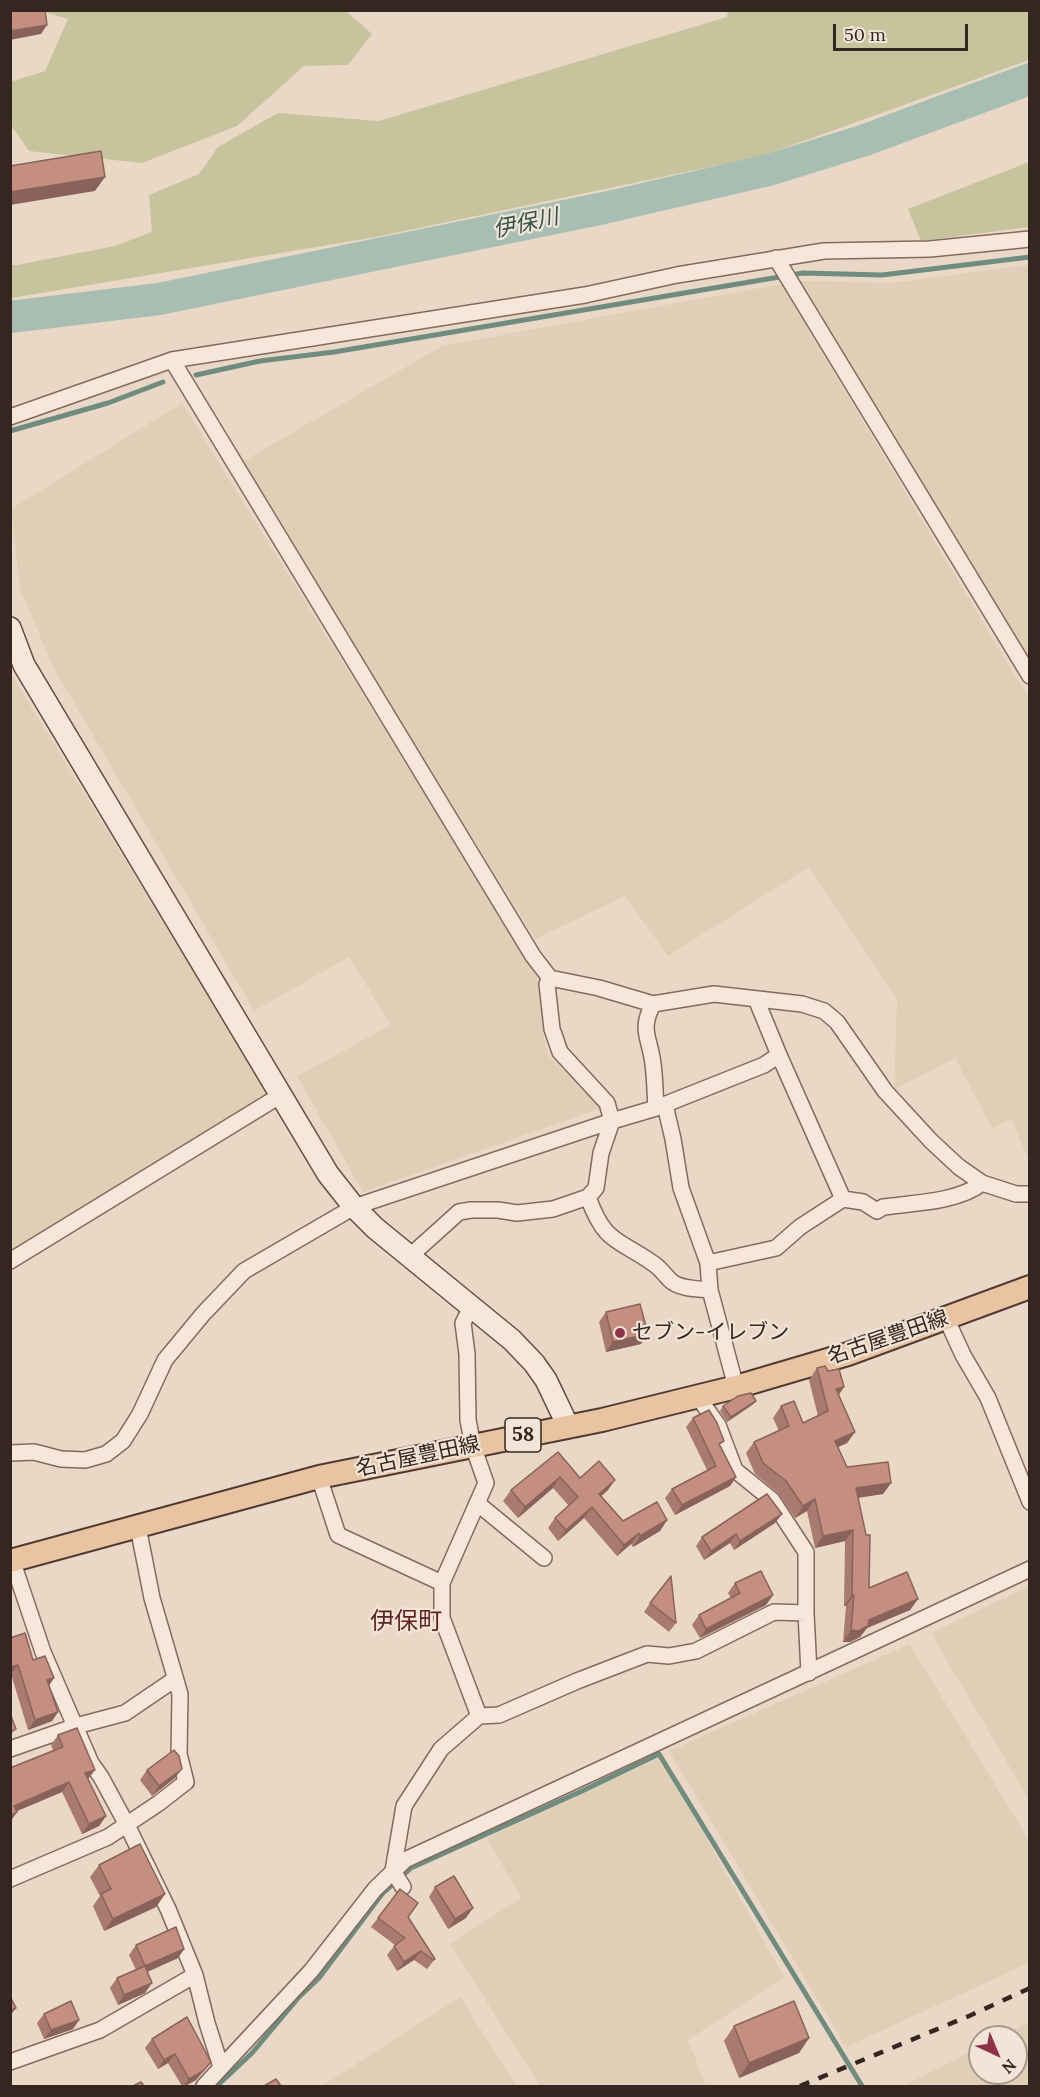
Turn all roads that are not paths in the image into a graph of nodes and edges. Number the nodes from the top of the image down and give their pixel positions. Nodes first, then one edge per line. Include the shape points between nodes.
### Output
1 (1029, 239) edge
2 (778, 262) junction
3 (172, 360) junction
4 (10, 417) edge
5 (10, 628) edge
6 (1029, 676) edge
7 (550, 978) junction
8 (756, 999) junction
9 (653, 1004) junction
10 (779, 1055) junction
11 (281, 1095) junction
12 (661, 1106) junction
13 (612, 1121) junction
14 (982, 1184) junction
15 (1029, 1194) edge
16 (588, 1197) junction
17 (843, 1199) junction
18 (354, 1207) junction
19 (409, 1257) junction
20 (10, 1261) edge
21 (708, 1263) junction
22 (1029, 1287) edge
23 (710, 1290) junction
24 (471, 1307) junction
25 (946, 1318) junction
26 (736, 1387) junction
27 (698, 1397) junction
28 (568, 1426) junction
29 (473, 1446) junction
30 (10, 1453) edge
31 (319, 1477) junction
32 (1029, 1502) edge
33 (477, 1503) junction
34 (138, 1527) junction
35 (544, 1558) dead end
36 (11, 1560) edge
37 (1029, 1569) edge
38 (442, 1583) junction
39 (806, 1613) junction
40 (809, 1673) junction
41 (175, 1678) junction
42 (479, 1716) junction
43 (76, 1726) junction
44 (10, 1749) edge
45 (127, 1825) junction
46 (397, 1878) junction
47 (10, 1880) edge
48 (195, 1975) junction
49 (10, 2062) edge
50 (221, 2067) junction
51 (204, 2086) edge

1 - 2 street via 930,249 824,251
2 - 3 street via 677,274 585,295
2 - 6 street
3 - 4 street
3 - 7 street
5 - 11 street via 24,665
7 - 9 street
7 - 13 street via 547,984 552,1029 560,1052 607,1103
8 - 9 street via 714,994
8 - 10 street
8 - 14 street via 802,1004 824,1011 837,1023 885,1091 931,1141
9 - 12 street via 645,1019
10 - 12 street via 764,1065
10 - 17 street
11 - 18 street via 328,1174
11 - 20 street
12 - 13 street
12 - 21 street via 673,1139 681,1188
13 - 16 street via 601,1153 596,1188
13 - 18 street
14 - 15 street
14 - 17 street via 973,1191 877,1211 863,1202
16 - 19 street via 544,1210 459,1212
16 - 23 street via 606,1233 656,1265 672,1283
17 - 21 street via 776,1248
18 - 19 street
18 - 30 street via 244,1272 165,1360 141,1414 123,1441 106,1454 85,1460 34,1452
19 - 24 street
21 - 23 street
22 - 25 main road, 名古屋豊田線 / 58
23 - 26 street
24 - 28 street via 534,1363
24 - 29 street via 463,1323
25 - 26 main road, 名古屋豊田線 / 58 via 848,1354
25 - 32 street via 988,1398
26 - 27 main road, 名古屋豊田線 / 58
27 - 28 main road, 名古屋豊田線 / 58
27 - 39 street via 718,1425 735,1470 772,1500 806,1552
28 - 29 main road, 名古屋豊田線 / 58
29 - 31 main road, 名古屋豊田線 / 58
29 - 33 street via 486,1483
31 - 34 main road, 名古屋豊田線 / 58
31 - 38 street via 338,1535
33 - 35 street
33 - 38 street
34 - 36 main road, 名古屋豊田線 / 58
34 - 41 street via 152,1598
36 - 43 street via 43,1652
37 - 40 street
38 - 42 street via 442,1618
39 - 40 street
39 - 42 street via 774,1612 696,1651 669,1656 647,1654 499,1715
40 - 46 street via 405,1860
41 - 43 street via 125,1713
41 - 45 street via 180,1694 179,1754 186,1782
42 - 46 street via 441,1749 404,1806
43 - 44 street
43 - 45 street via 90,1763
45 - 47 street via 95,1845
45 - 48 street
46 - 50 street via 375,1889 311,1971
48 - 49 street via 100,2030
48 - 50 street
50 - 51 street

